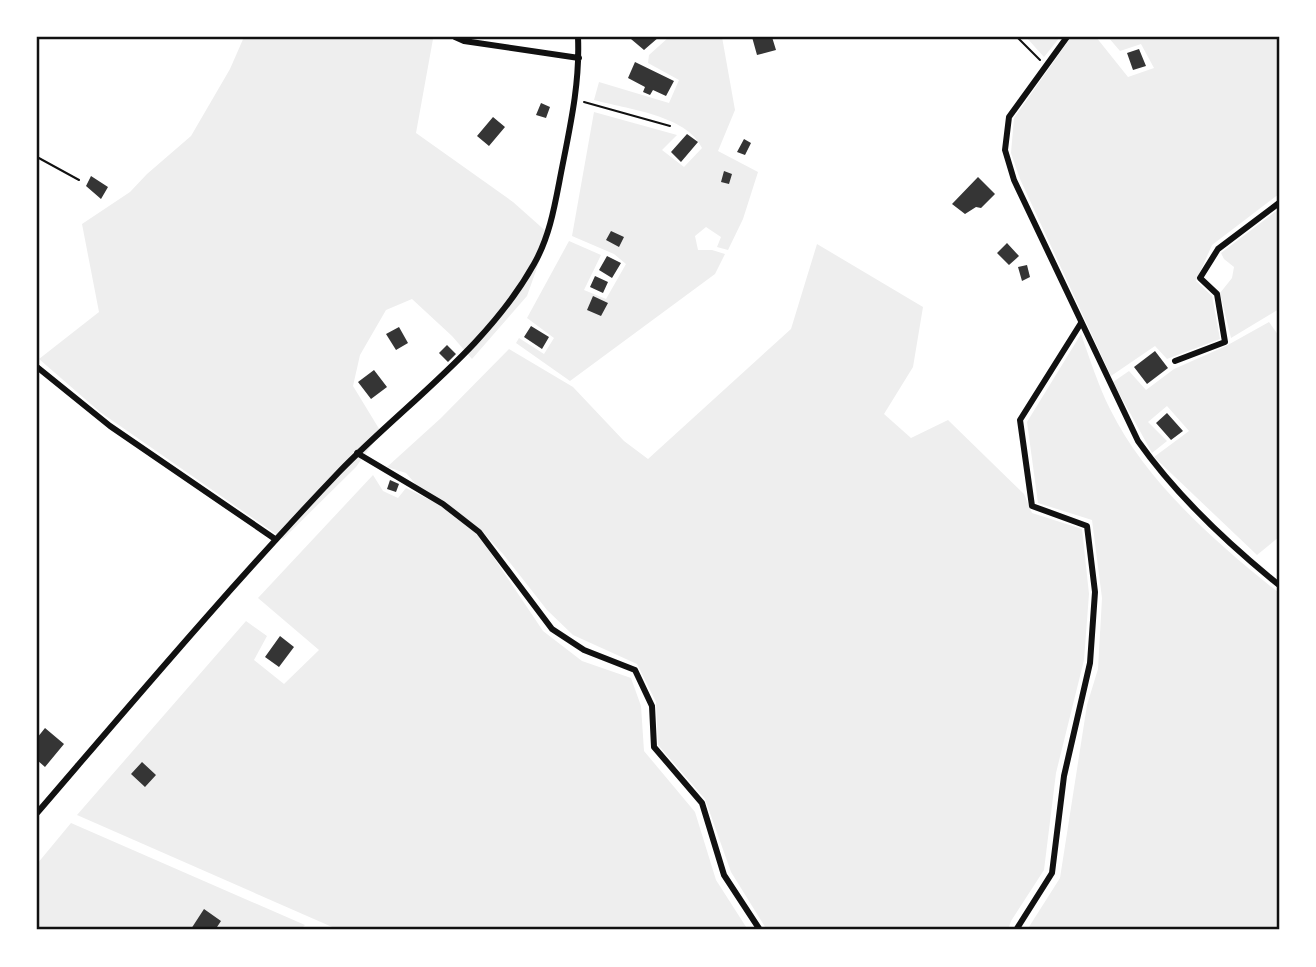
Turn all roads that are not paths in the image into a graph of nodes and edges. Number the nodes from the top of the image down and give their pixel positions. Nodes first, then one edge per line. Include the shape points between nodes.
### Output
1 (455, 37) edge
2 (578, 37) edge
3 (1067, 37) edge
4 (579, 58) junction
5 (1279, 203) edge
6 (1081, 323) junction
7 (1175, 361) dead end
8 (37, 367) edge
9 (358, 453) junction
10 (275, 539) junction
11 (1279, 584) edge
12 (37, 800) edge
13 (42, 807) junction
14 (37, 813) edge
15 (760, 930) edge
16 (1016, 930) edge

1 - 4 street
2 - 4 street
3 - 6 street via 1009,117 1004,150
4 - 9 street via 576,100 550,226 536,261 514,299 484,335
5 - 7 street via 1217,249 1200,278 1217,294 1225,342
6 - 11 street via 1138,441 1160,471 1244,557
6 - 16 street via 1020,420 1032,506 1087,526 1094,592 1090,663 1064,776 1052,873
8 - 10 street via 110,426
9 - 10 street
9 - 15 street via 443,504 479,532 552,629 584,650 635,670 652,706 654,747 702,803 724,875
10 - 13 street
12 - 13 street
13 - 14 street

